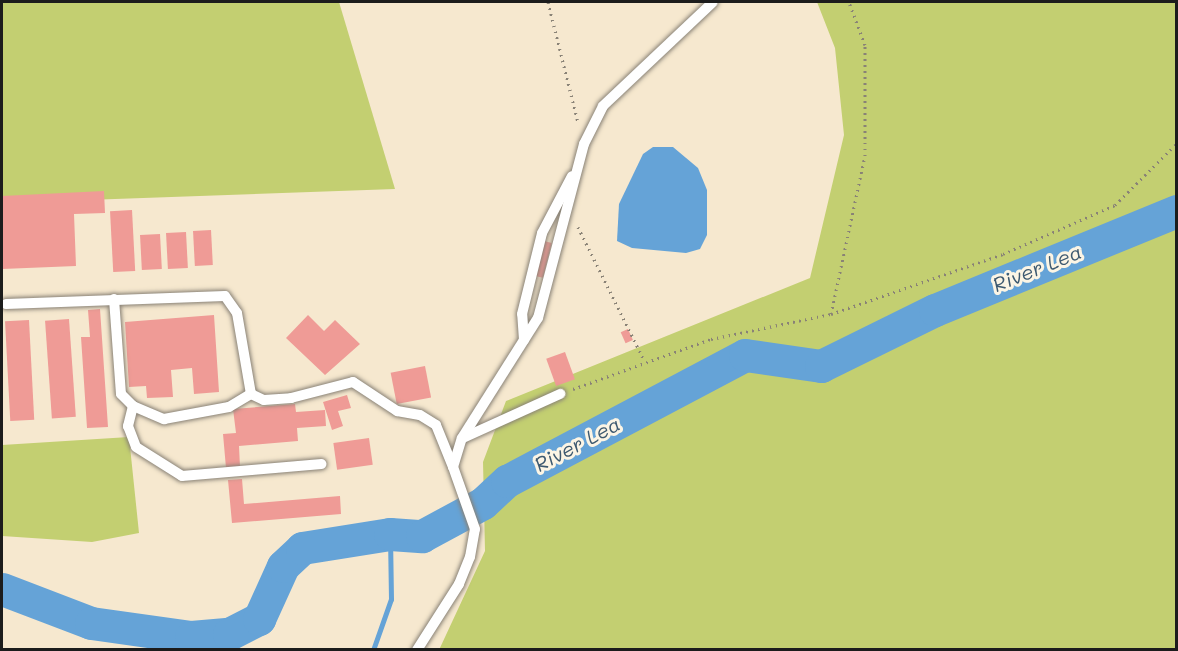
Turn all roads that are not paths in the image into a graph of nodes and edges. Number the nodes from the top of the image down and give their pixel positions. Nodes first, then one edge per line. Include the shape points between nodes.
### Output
1 (714, 2) edge
2 (578, 168) junction
3 (114, 299) junction
4 (6, 304) dead end
5 (524, 340) junction
6 (251, 394) junction
7 (560, 394) road end
8 (133, 406) junction
9 (462, 438) junction
10 (321, 464) dead end
11 (453, 467) junction
12 (417, 650) edge

1 - 2 lane via 603,106 584,144
2 - 5 lane via 538,318
2 - 5 lane via 542,233 522,314
3 - 4 lane
3 - 6 lane via 225,296 237,313
3 - 8 lane via 121,394
5 - 9 lane
6 - 8 lane via 229,407 164,419
6 - 11 lane via 264,400 291,398 353,382 397,411 420,415 436,425
7 - 9 lane
8 - 10 lane via 128,426 136,447 182,476
9 - 11 lane
11 - 12 lane via 475,530 459,584

